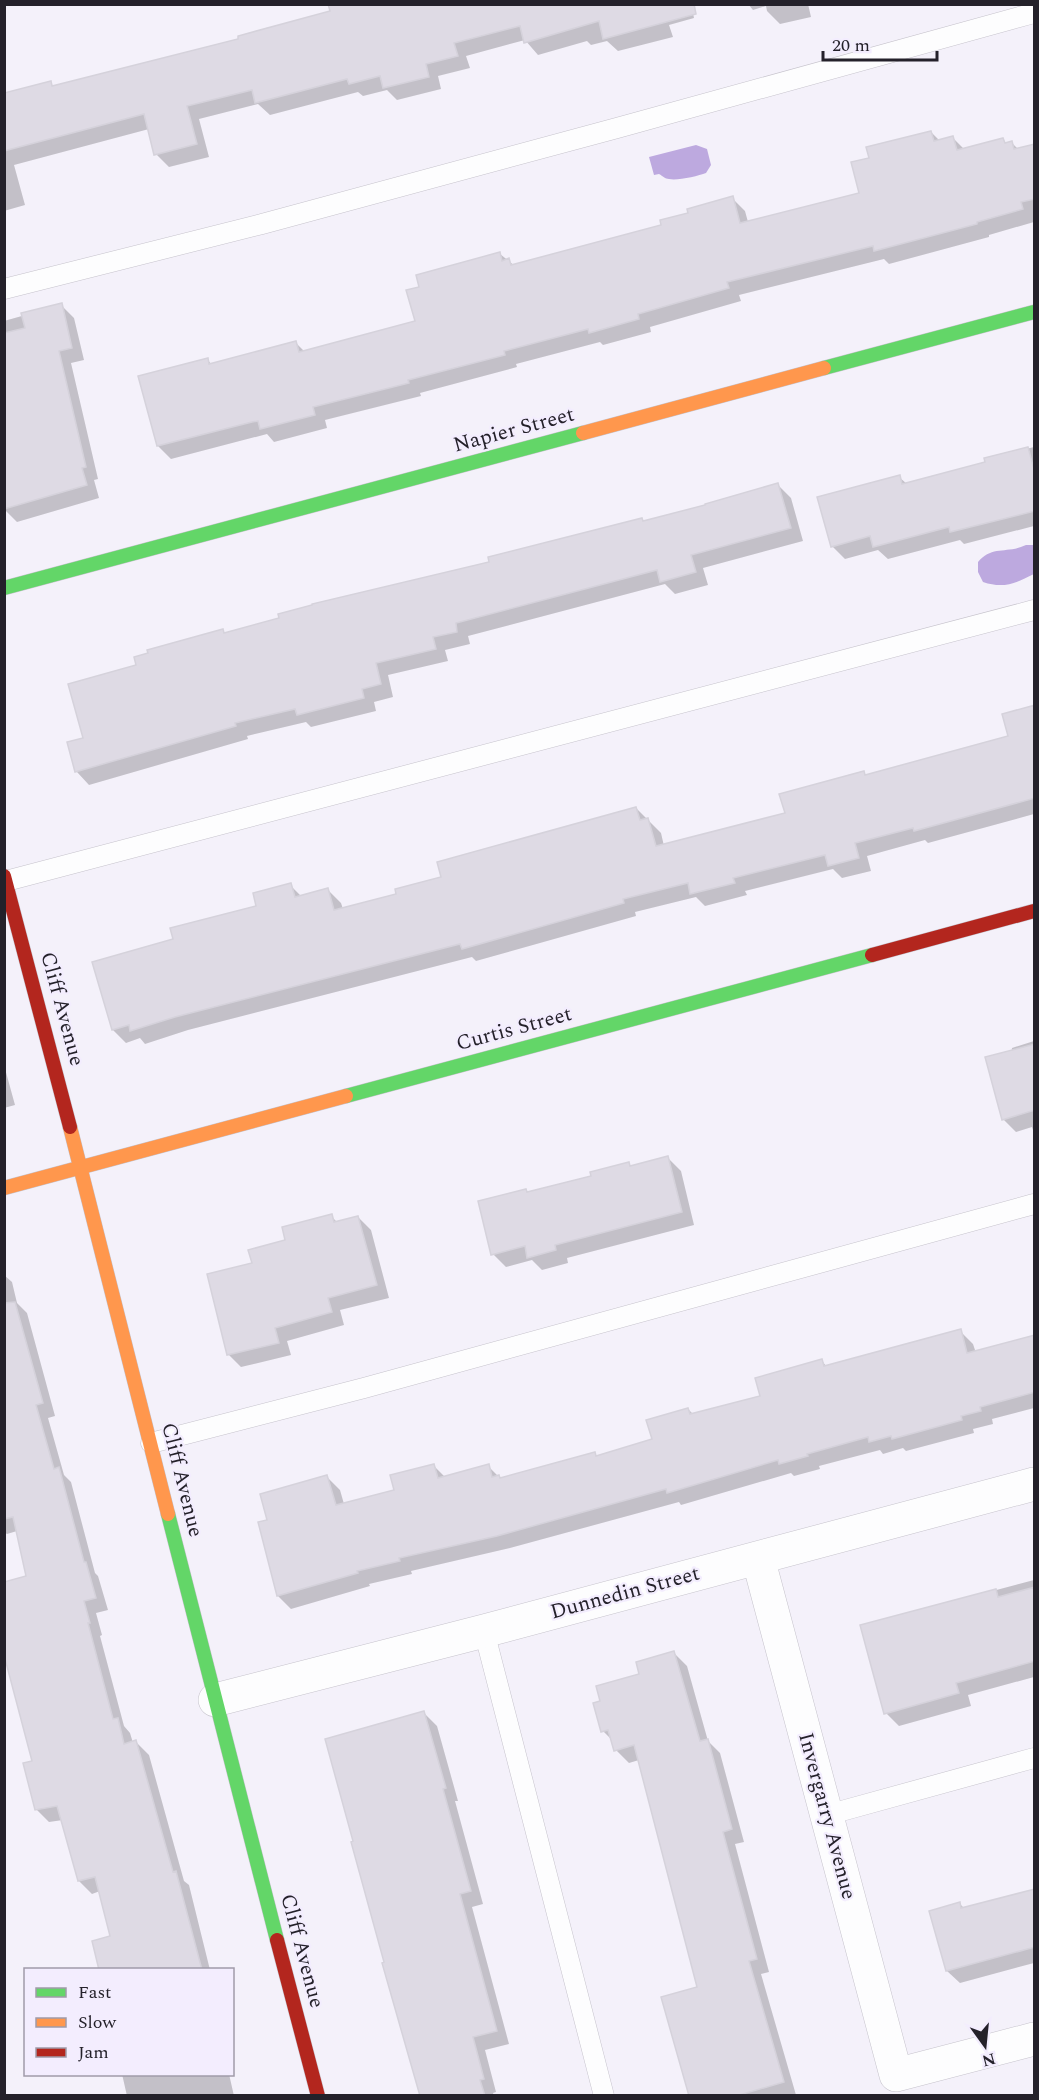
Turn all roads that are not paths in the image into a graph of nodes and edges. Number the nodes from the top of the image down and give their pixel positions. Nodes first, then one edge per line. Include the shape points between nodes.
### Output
1 (1035, 13) edge
2 (4, 289) edge
3 (1035, 312) edge
4 (4, 588) edge
5 (1035, 610) edge
6 (5, 878) edge
7 (1035, 911) edge
8 (81, 1167) junction
9 (4, 1188) edge
10 (1035, 1204) edge
11 (151, 1443) junction
12 (1035, 1484) edge
13 (758, 1558) junction
14 (484, 1631) junction
15 (215, 1700) junction
16 (1035, 1758) edge
17 (827, 1815) junction
18 (1035, 2039) edge
19 (318, 2096) edge
20 (604, 2096) edge

1 - 2 lane via 273,221
3 - 4 street, Napier Street
5 - 6 lane
6 - 8 street, Cliff Avenue
7 - 8 street, Curtis Street
8 - 9 street, Curtis Street
8 - 11 street, Cliff Avenue
10 - 11 lane
11 - 15 street, Cliff Avenue
12 - 13 street, Dunnedin Street
13 - 14 street, Dunnedin Street
13 - 17 street, Invergarry Avenue
14 - 15 street, Dunnedin Street
14 - 20 lane
15 - 19 street, Cliff Avenue
16 - 17 lane
17 - 18 street, Invergarry Avenue via 896,2075

